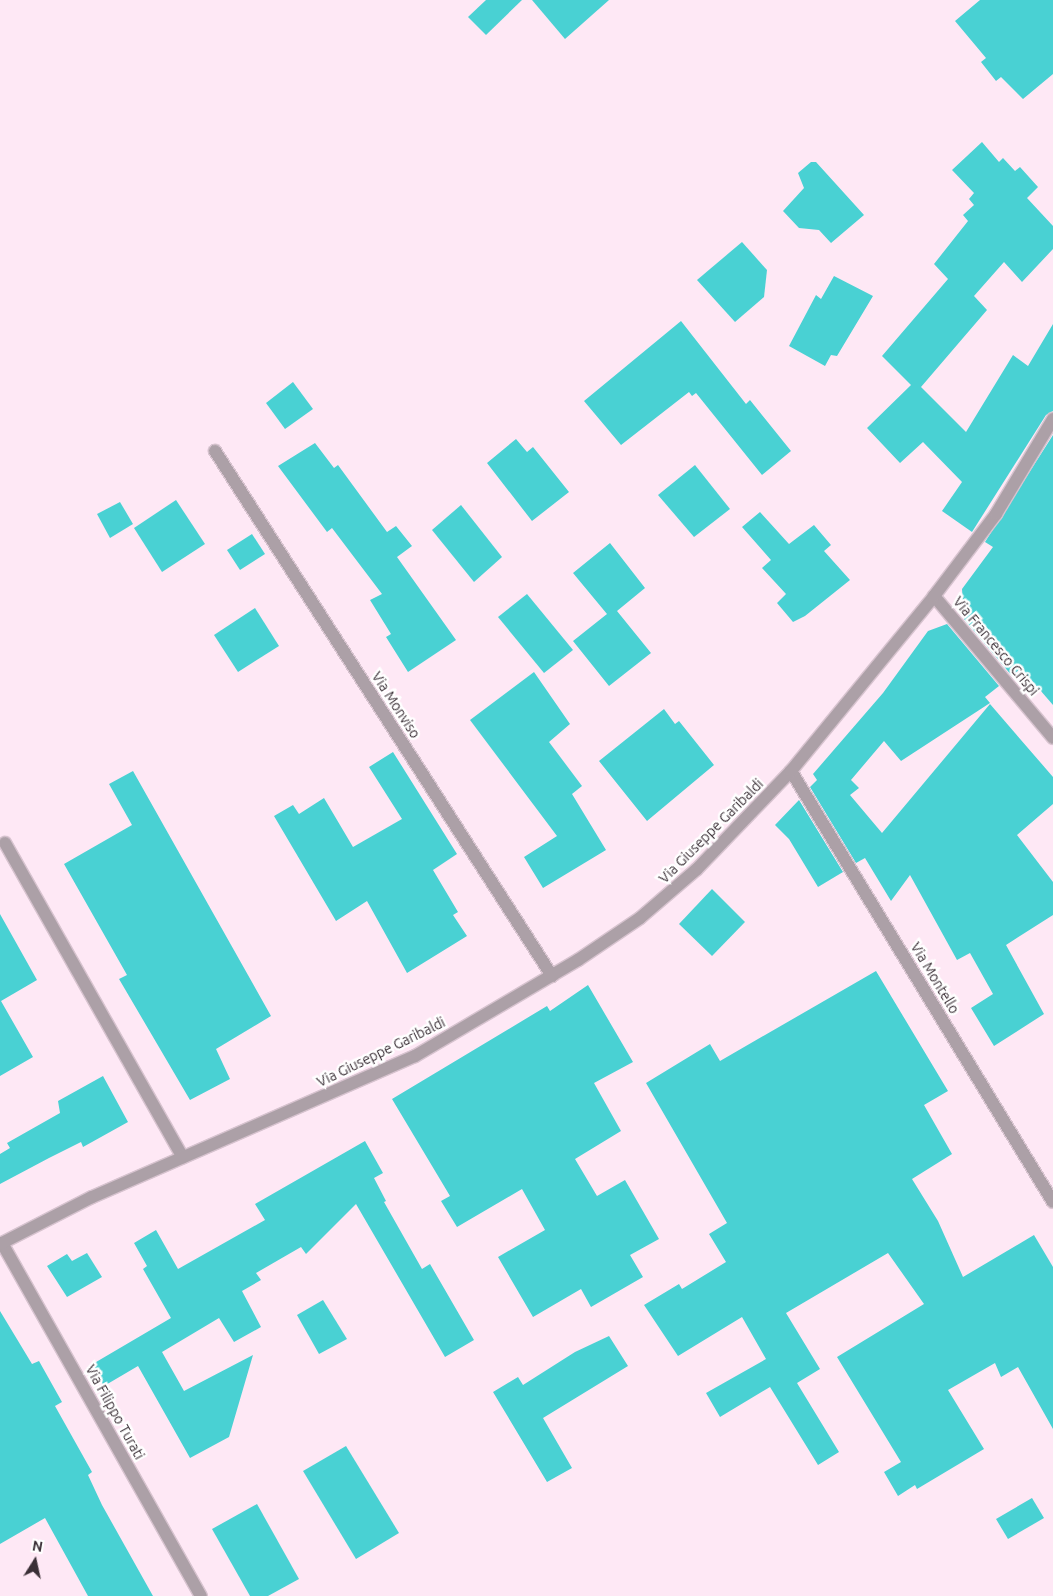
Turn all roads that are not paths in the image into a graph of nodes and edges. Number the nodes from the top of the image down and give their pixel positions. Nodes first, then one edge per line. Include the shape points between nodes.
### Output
1 (1053, 419) edge
2 (215, 451) dead end
3 (934, 596) junction
4 (1053, 738) edge
5 (791, 771) junction
6 (5, 843) dead end
7 (552, 976) junction
8 (183, 1157) junction
9 (1053, 1202) edge
10 (1, 1243) edge
11 (202, 1596) edge

1 - 3 street, Via Giuseppe Garibaldi via 996,514
2 - 7 street, Via Monviso
3 - 4 street, Via Francesco Crispi
3 - 5 street, Via Giuseppe Garibaldi
5 - 7 street, Via Giuseppe Garibaldi via 669,894 609,940
5 - 9 street, Via Montello
6 - 8 street
7 - 8 street, Via Giuseppe Garibaldi via 415,1056
8 - 10 street, Via Giuseppe Garibaldi via 92,1197
10 - 11 street, Via Filippo Turati

